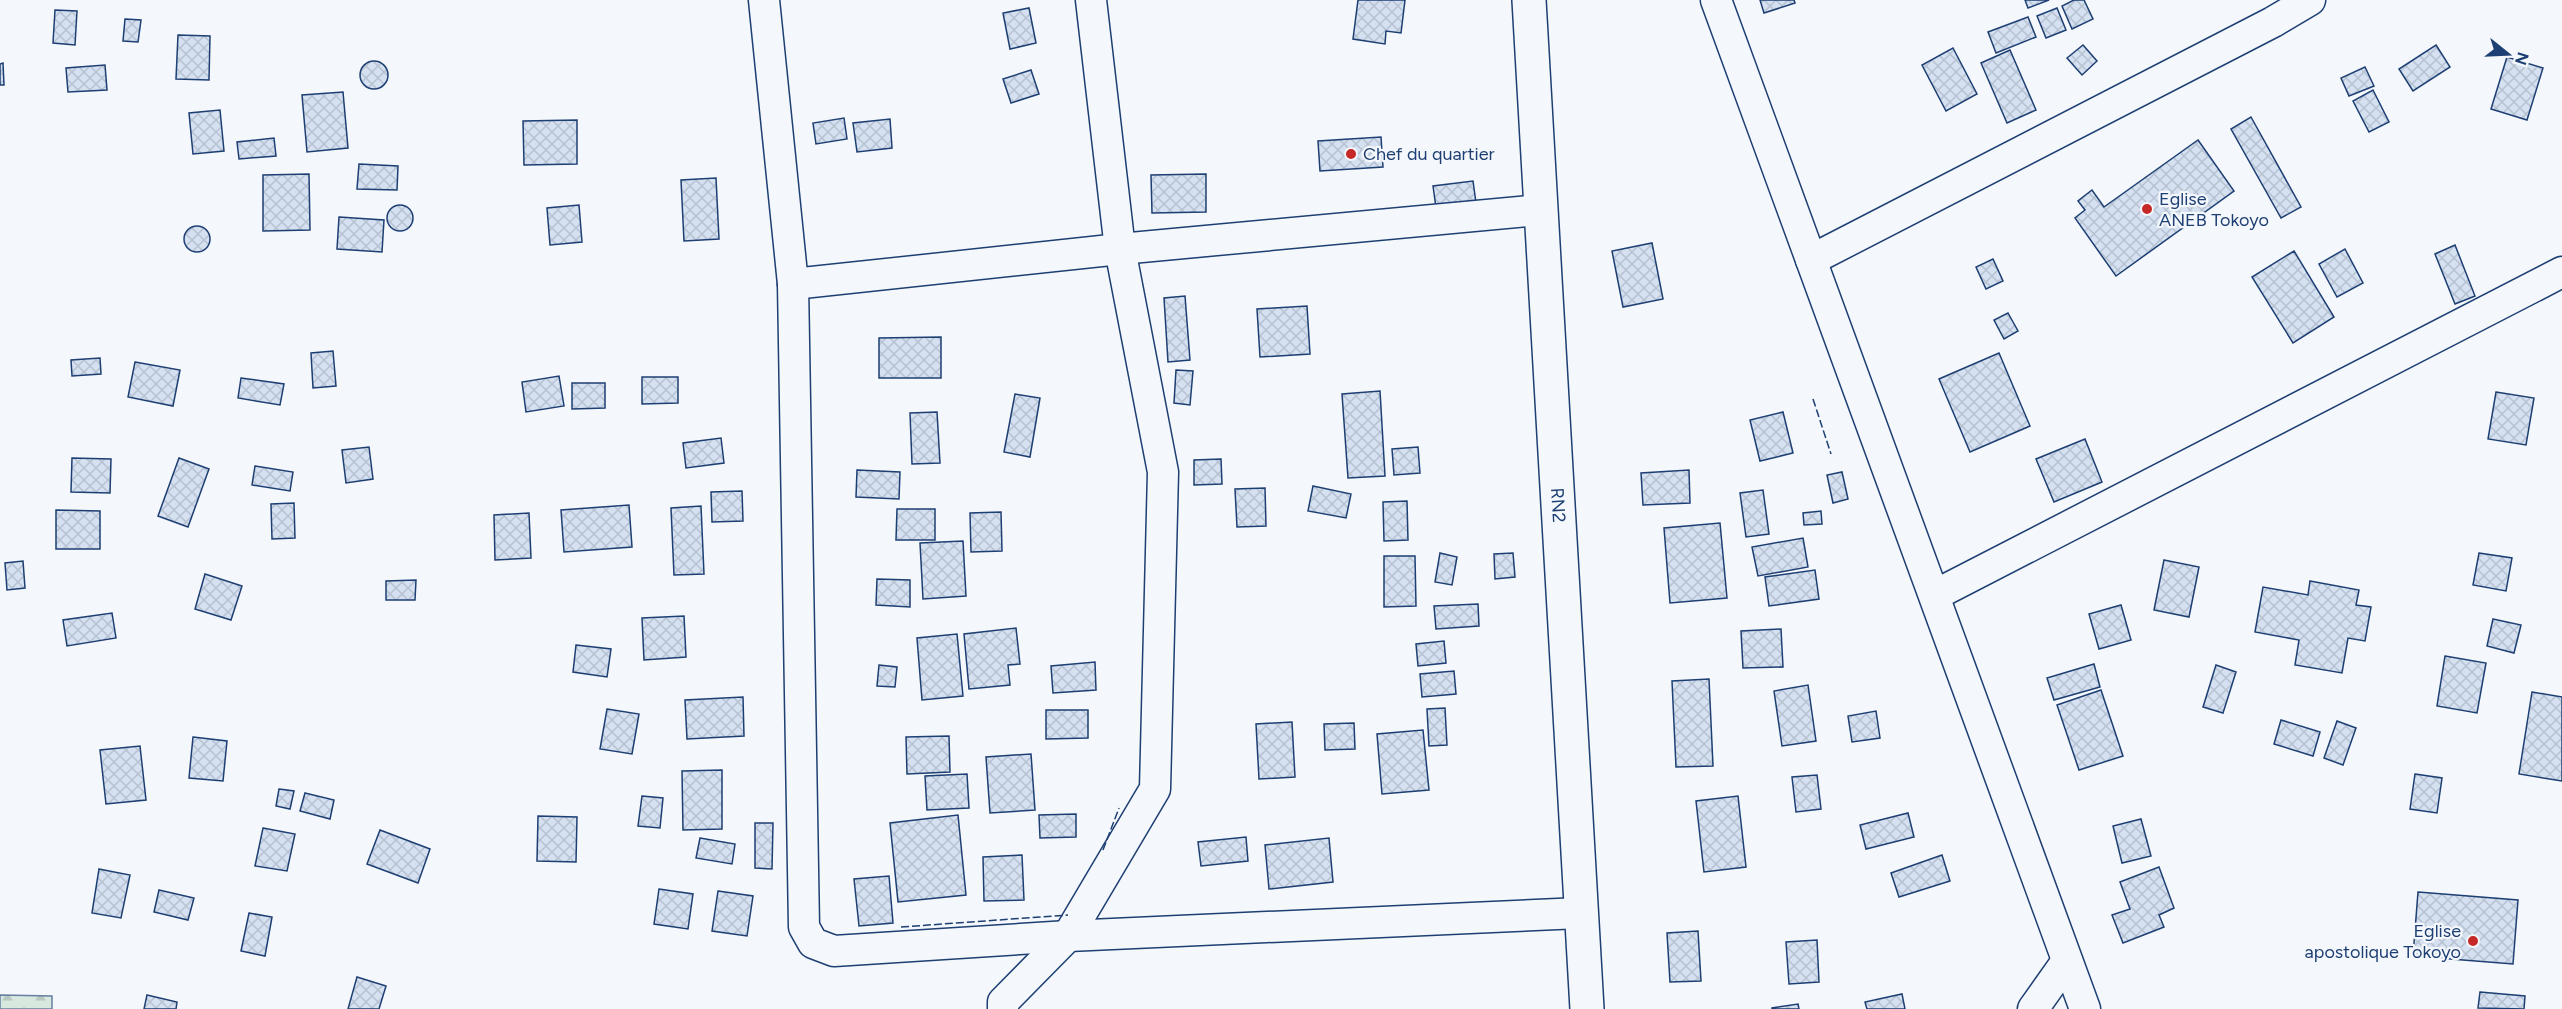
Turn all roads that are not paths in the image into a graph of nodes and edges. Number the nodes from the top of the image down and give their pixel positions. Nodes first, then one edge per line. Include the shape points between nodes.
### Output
1 (764, 0) edge
2 (1091, 0) edge
3 (1529, 0) edge
4 (1716, 0) edge
5 (2310, 0) edge
6 (1539, 210) junction
7 (1120, 249) junction
8 (1811, 260) junction
9 (2562, 272) edge
10 (793, 284) junction
11 (1935, 595) junction
12 (1580, 913) junction
13 (1068, 936) junction
14 (2067, 961) junction
15 (1003, 1009) edge
16 (1587, 1009) edge
17 (2033, 1009) edge
18 (2085, 1009) edge

1 - 10 street
2 - 7 street
3 - 6 main road, RN2
4 - 8 street
5 - 8 street
6 - 7 street
6 - 12 main road, RN2
7 - 10 street
7 - 13 street via 1163,472 1155,789
8 - 11 street
9 - 11 street
10 - 13 street via 804,927 813,943 834,951
11 - 14 street
12 - 13 street
12 - 16 main road, RN2
13 - 15 street via 1003,1002
14 - 17 street
14 - 18 street

